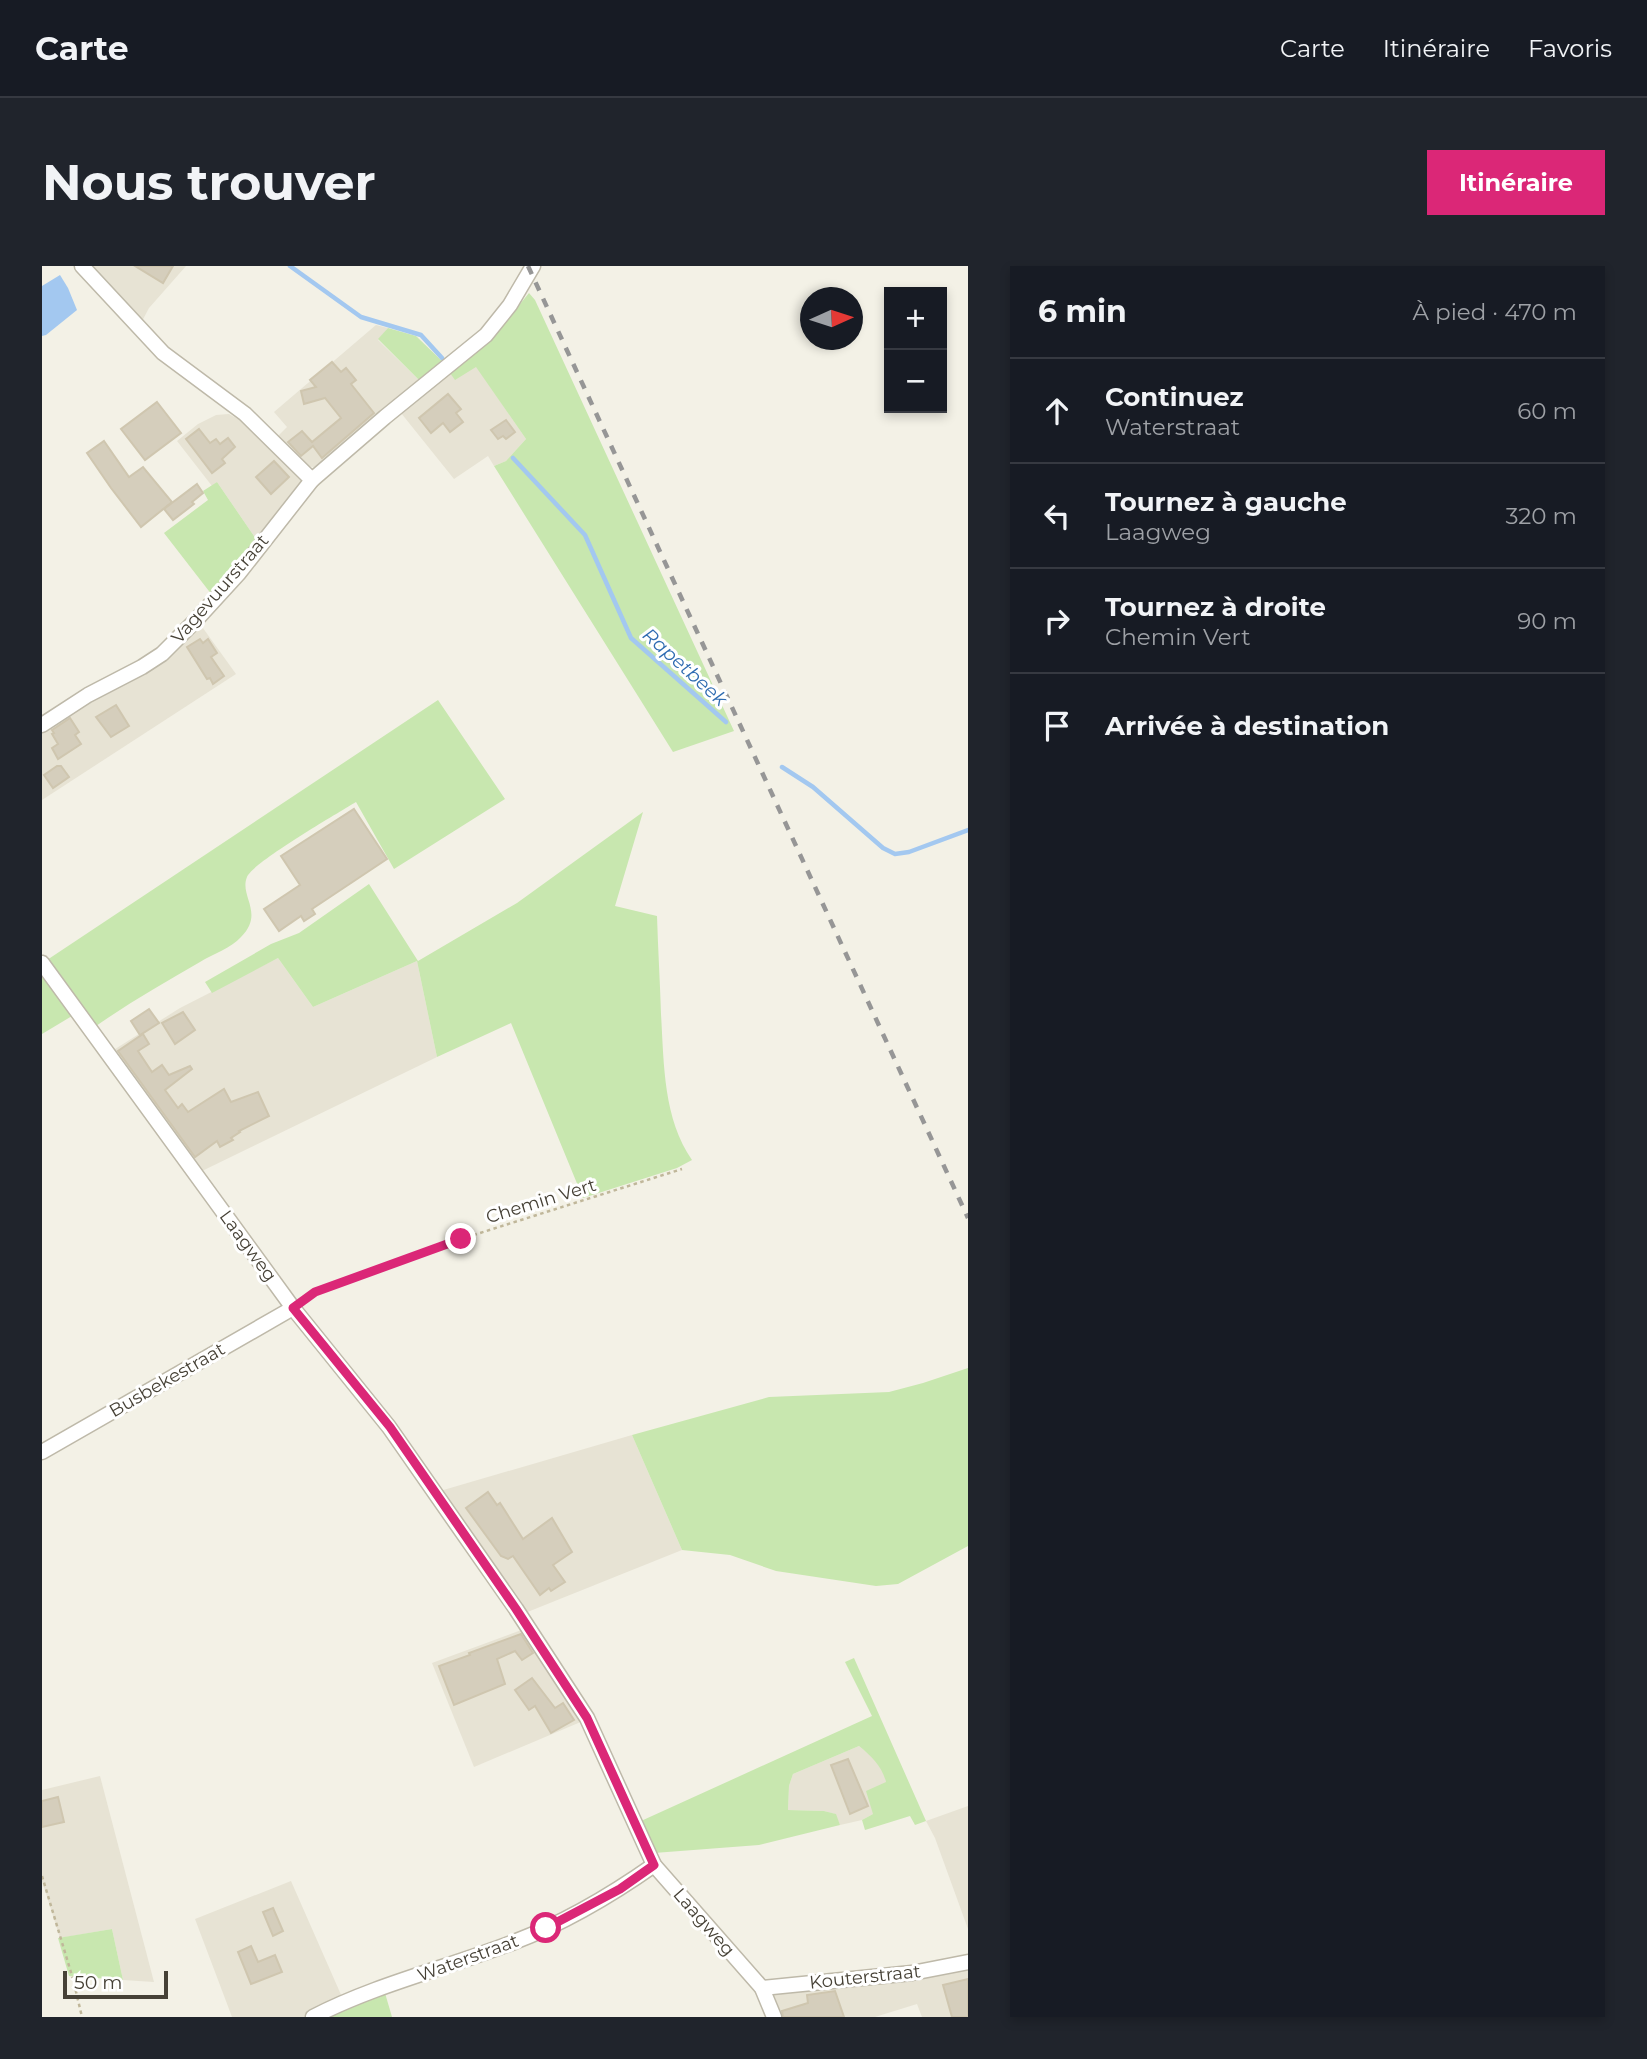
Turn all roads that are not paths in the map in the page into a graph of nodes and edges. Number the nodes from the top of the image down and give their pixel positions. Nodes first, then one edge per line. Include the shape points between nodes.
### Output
1 (82, 266) edge
2 (515, 266) edge
3 (533, 266) edge
4 (523, 283) junction
5 (312, 480) junction
6 (42, 725) edge
7 (42, 963) edge
8 (293, 1308) junction
9 (42, 1452) edge
10 (654, 1865) junction
11 (968, 1962) edge
12 (762, 1989) junction
13 (313, 2017) edge
14 (774, 2017) edge

1 - 5 street via 163,353 245,414
2 - 4 street
3 - 4 street, Vagevuurstraat
4 - 5 street, Vagevuurstraat via 486,335
5 - 6 street, Vagevuurstraat via 239,573 162,654
7 - 8 street, Laagweg
8 - 9 street, Busbekestraat
8 - 10 street, Laagweg via 390,1427 587,1718
10 - 12 street, Laagweg
10 - 13 street, Waterstraat via 620,1889 546,1928
11 - 12 street, Kouterstraat via 912,1973
12 - 14 street, Laagweg

